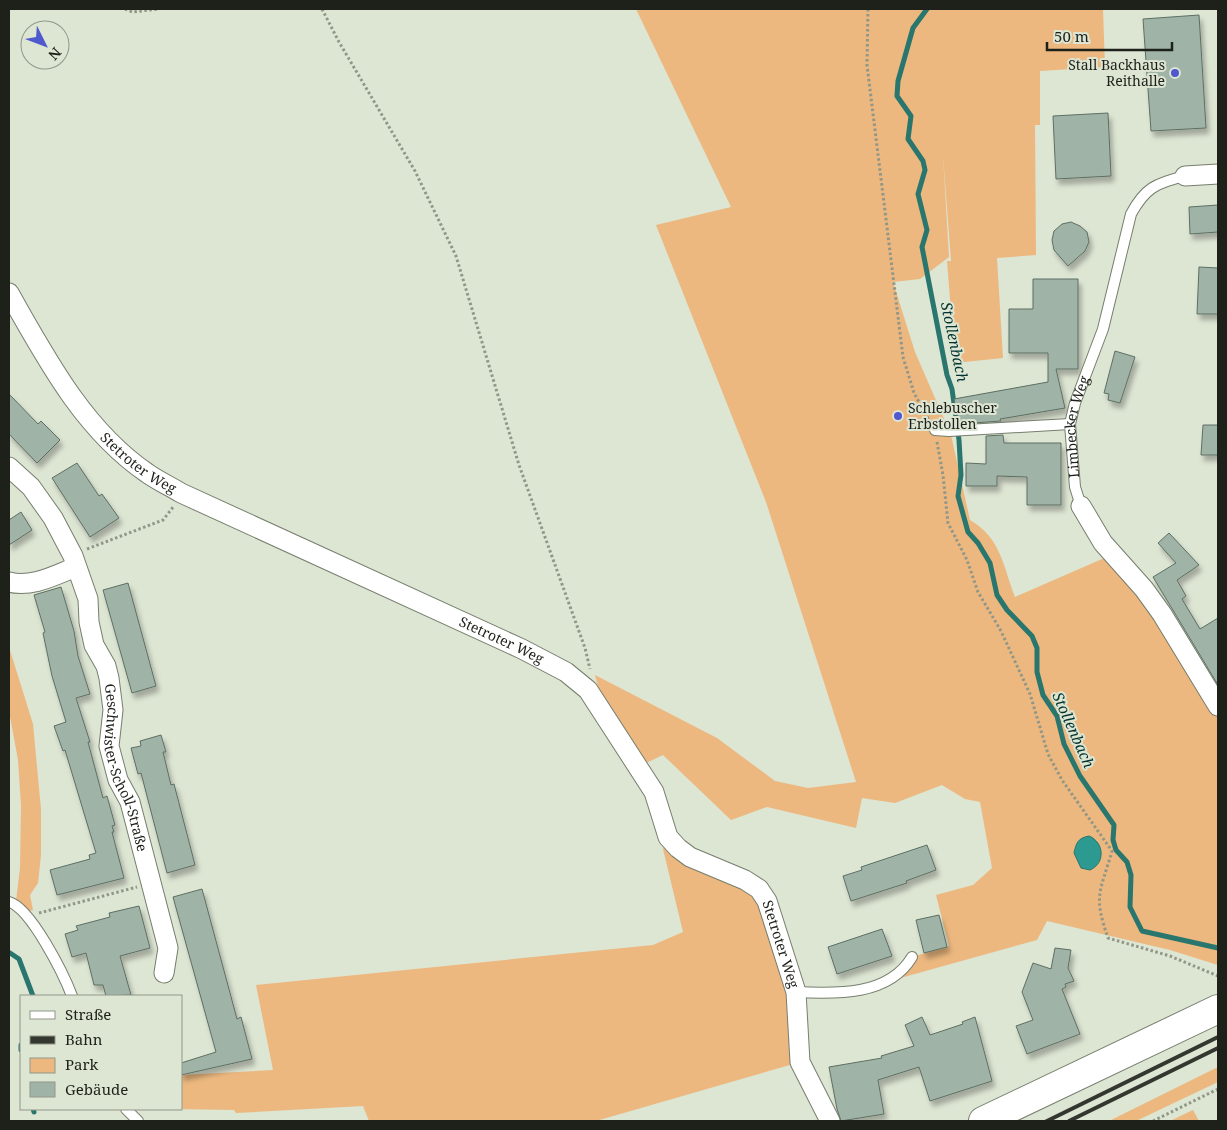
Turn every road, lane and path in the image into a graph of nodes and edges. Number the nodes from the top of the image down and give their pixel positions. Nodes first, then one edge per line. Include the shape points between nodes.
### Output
1 (125, 9) edge
2 (160, 9) edge
3 (322, 9) edge
4 (868, 9) edge
5 (1218, 174) edge
6 (1185, 176) joint
7 (9, 293) edge
8 (1070, 424) junction
9 (935, 430) junction
10 (9, 468) edge
11 (181, 492) junction
12 (1081, 506) joint
13 (74, 561) junction
14 (9, 582) edge
15 (588, 690) junction
16 (1218, 706) edge
17 (152, 883) junction
18 (9, 902) edge
19 (26, 916) junction
20 (912, 957) dead end
21 (164, 973) dead end
22 (1218, 976) edge
23 (796, 992) junction
24 (72, 995) edge
25 (1218, 1009) edge
26 (1218, 1089) edge
27 (127, 1110) edge
28 (138, 1121) edge
29 (830, 1121) edge
30 (983, 1121) edge
31 (1153, 1121) edge

1 - 2 path via 132,12
3 - 15 path via 415,171 456,256 519,465 585,648 590,675
4 - 9 path via 867,65 903,357 914,393
5 - 6 street, Limbecker Weg
6 - 8 lane, Limbecker Weg via 1152,187 1140,197 1130,214 1103,329
7 - 11 street, Stetroter Weg via 60,380 103,436 147,473
8 - 9 lane
8 - 12 lane, Limbecker Weg
9 - 22 path via 948,523 967,560 978,592 1001,631 1030,694 1048,754 1062,780 1112,851 1100,886 1098,910 1108,938 1170,956
10 - 13 street, Geschwister-Scholl-Straße via 31,487 53,518
11 - 13 path via 163,520 91,546
11 - 15 street, Stetroter Weg via 522,649 566,672
12 - 16 street, Limbecker Weg via 1104,543 1162,614
13 - 14 street via 36,582
13 - 17 street, Geschwister-Scholl-Straße via 88,599 94,644 109,678 113,710 110,746 118,780 130,802
15 - 23 street, Stetroter Weg via 654,792 668,837 690,857 759,889 767,901
17 - 19 path
17 - 21 street, Geschwister-Scholl-Straße via 168,948
18 - 19 lane
19 - 24 lane via 54,959
20 - 23 lane via 905,968 886,982 868,988 839,994
23 - 29 street, Stetroter Weg via 800,1062
25 - 30 main road
26 - 31 path
27 - 28 lane

